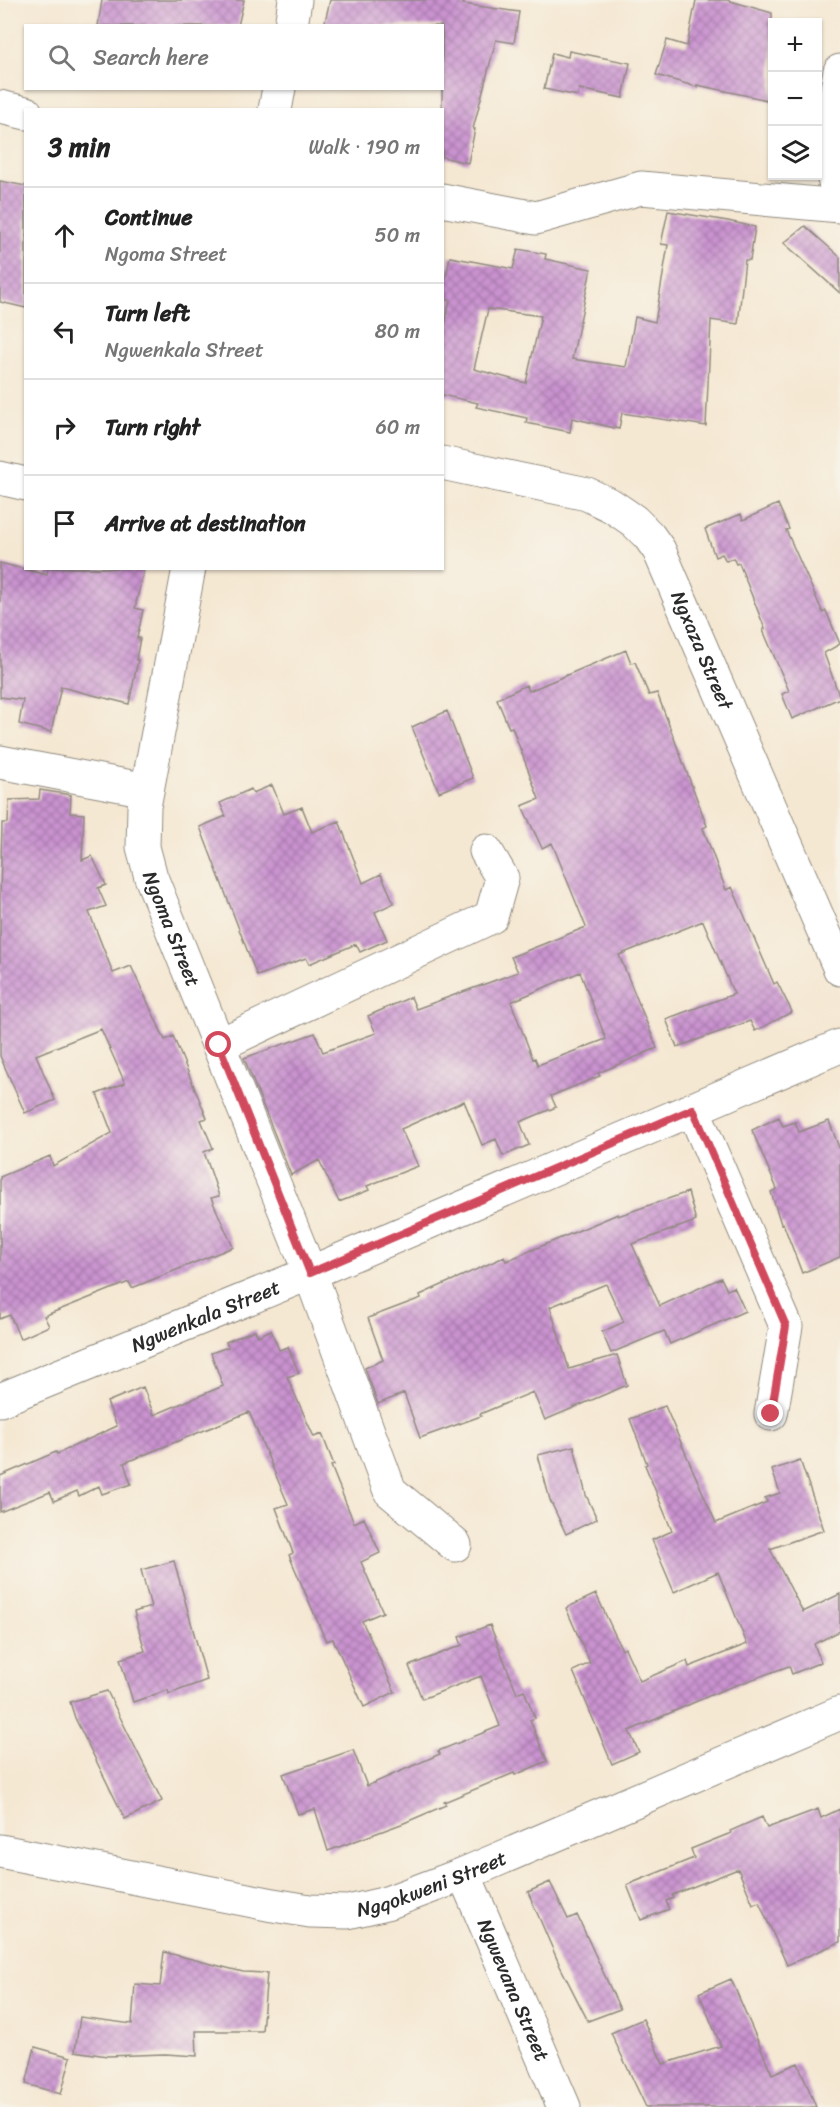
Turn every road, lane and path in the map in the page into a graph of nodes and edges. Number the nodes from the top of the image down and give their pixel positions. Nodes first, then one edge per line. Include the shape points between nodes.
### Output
1 (295, 0) edge
2 (291, 24) edge
3 (840, 71) edge
4 (279, 90) edge
5 (0, 107) edge
6 (275, 108) edge
7 (24, 113) edge
8 (840, 199) edge
9 (444, 200) edge
10 (840, 206) edge
11 (444, 463) edge
12 (0, 477) edge
13 (24, 483) edge
14 (189, 570) edge
15 (0, 762) edge
16 (147, 790) junction
17 (486, 851) dead end
18 (840, 969) edge
19 (219, 1045) junction
20 (840, 1046) edge
21 (693, 1109) junction
22 (310, 1273) junction
23 (0, 1400) edge
24 (771, 1414) dead end
25 (455, 1545) dead end
26 (840, 1713) edge
27 (0, 1851) edge
28 (464, 1874) junction
29 (564, 2107) edge

1 - 2 street
3 - 8 street via 829,162
4 - 6 street
5 - 7 street
9 - 10 street via 536,218 641,188
11 - 18 street, Ngxaza Street via 587,494 612,506 650,536
12 - 13 street
14 - 16 street, Ngoma Street
15 - 16 street
16 - 19 street, Ngoma Street via 143,847 151,877
17 - 19 street via 502,878 491,917
19 - 22 street, Ngoma Street
20 - 21 street, Ngwenkala Street
21 - 22 street, Ngwenkala Street
21 - 24 street via 786,1326
22 - 23 street, Ngwenkala Street
22 - 25 street, Ngoma Street via 390,1491
26 - 28 street, Ngqokweni Street
27 - 28 street, Ngqokweni Street via 310,1911 367,1908
28 - 29 street, Ngwevana Street

